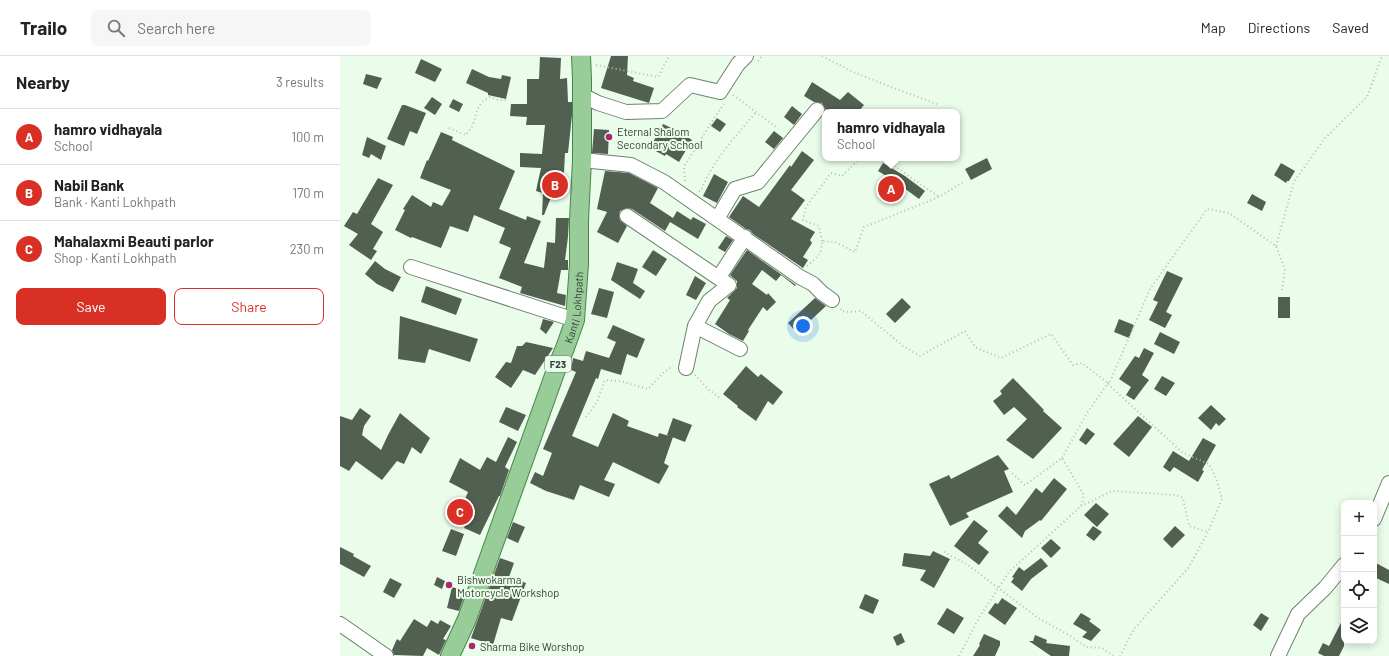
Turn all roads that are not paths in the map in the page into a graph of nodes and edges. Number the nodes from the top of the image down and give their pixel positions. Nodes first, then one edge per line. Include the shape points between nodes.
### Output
1 (581, 59) edge
2 (752, 59) edge
3 (582, 95) junction
4 (817, 110) dead end
5 (582, 160) junction
6 (626, 216) dead end
7 (717, 219) junction
8 (745, 237) junction
9 (411, 267) dead end
10 (719, 277) junction
11 (832, 300) road end
12 (575, 320) junction
13 (695, 326) junction
14 (740, 349) dead end
15 (686, 368) road end
16 (1389, 483) edge
17 (1377, 513) edge
18 (1341, 569) edge
19 (340, 624) edge
20 (386, 656) edge
21 (450, 656) edge
22 (1278, 656) edge

1 - 3 main road, Kanti Lokhpath / F23
2 - 3 street via 738,64 720,92 690,85 662,111 626,112
3 - 5 main road, Kanti Lokhpath / F23
4 - 7 street via 758,182 735,188
5 - 7 street via 631,165 691,195
5 - 12 main road, Kanti Lokhpath / F23
6 - 10 street
7 - 8 street
8 - 10 street
8 - 11 street
9 - 12 street
10 - 13 street via 729,285 709,301
12 - 21 main road, Kanti Lokhpath / F23 via 467,619
13 - 14 street
13 - 15 street
16 - 17 street
18 - 22 street via 1298,614
19 - 20 street

